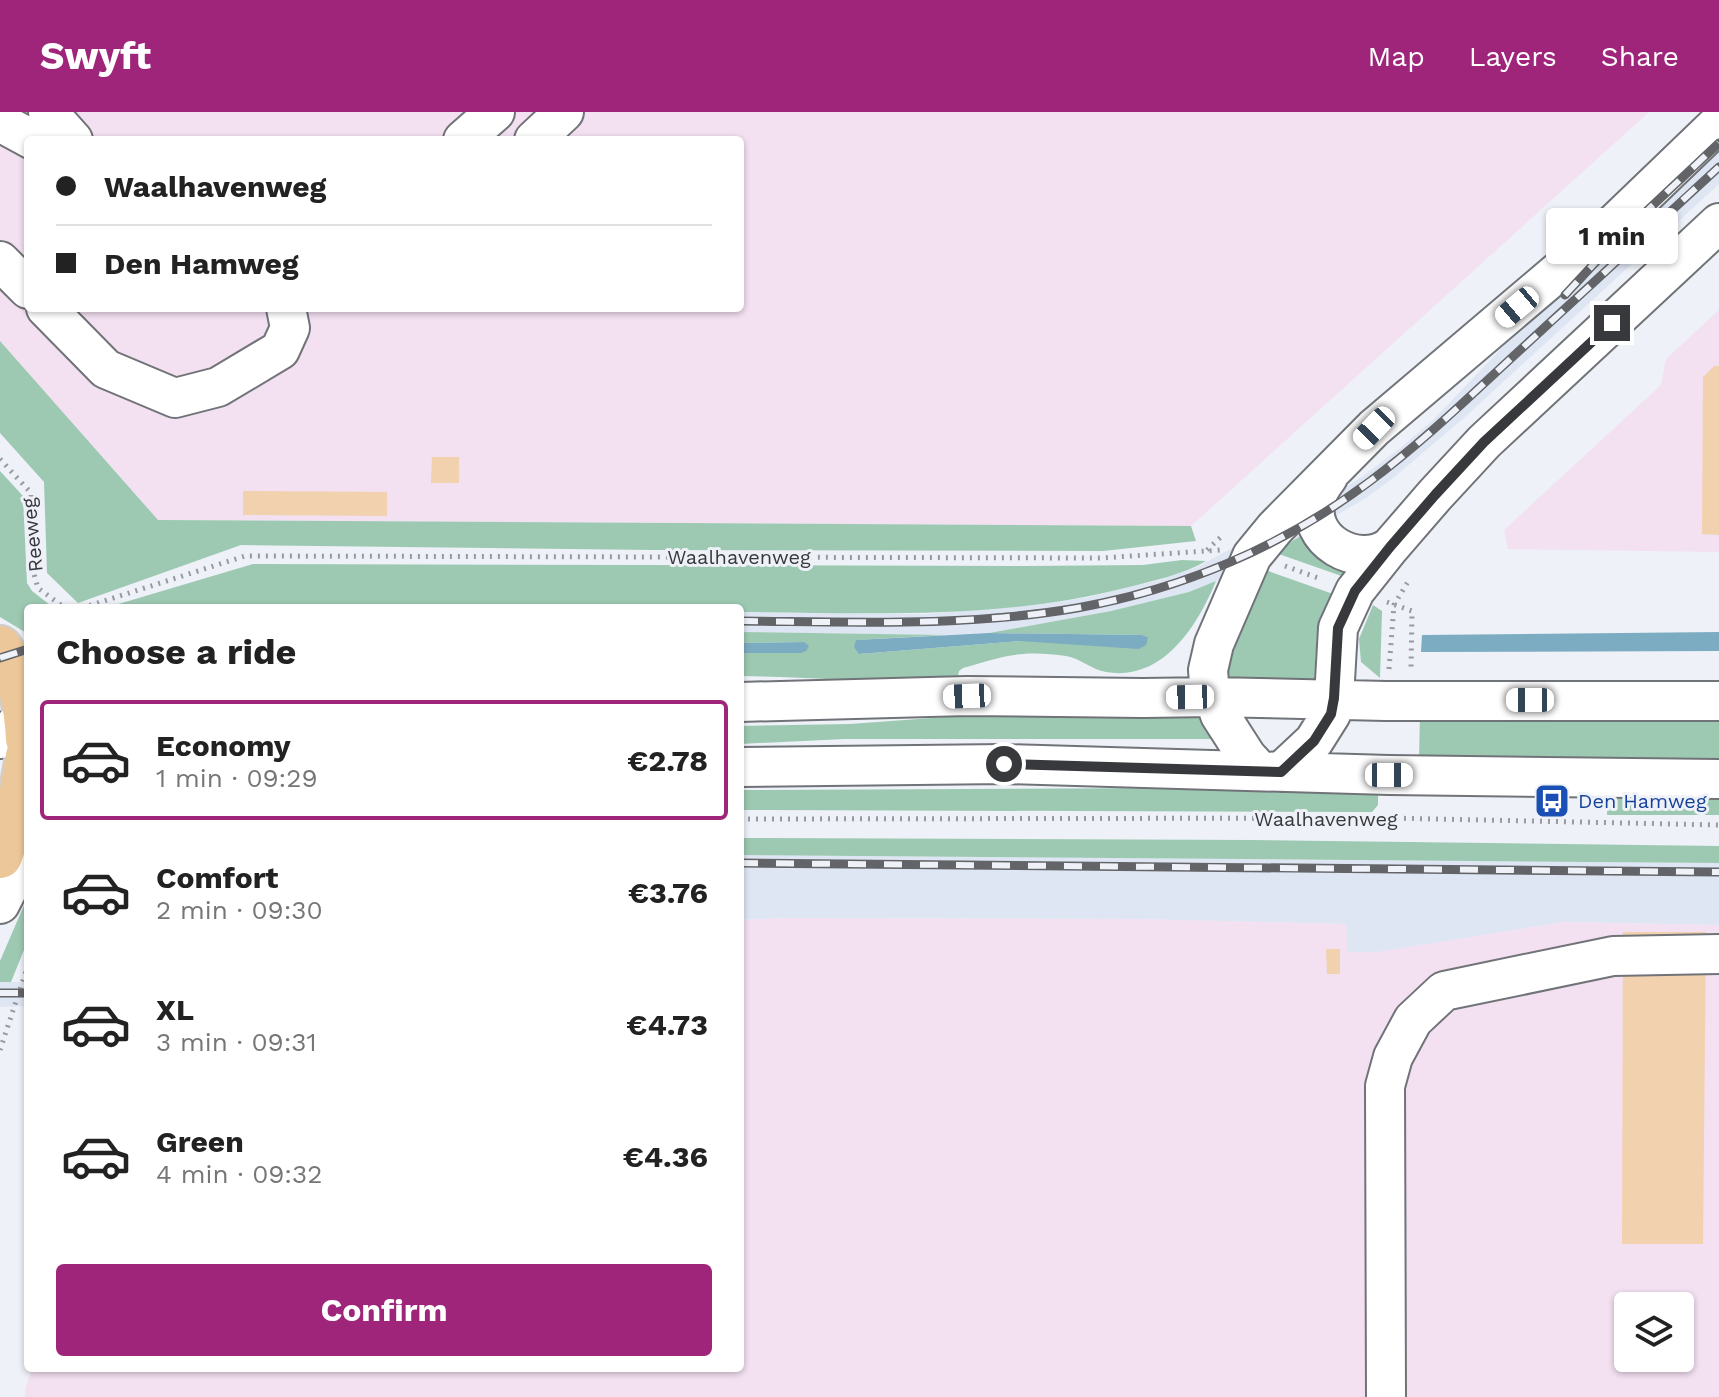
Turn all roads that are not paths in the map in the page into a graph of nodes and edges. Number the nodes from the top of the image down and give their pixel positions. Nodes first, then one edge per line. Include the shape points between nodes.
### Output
1 (48, 112) edge
2 (495, 112) edge
3 (564, 112) edge
4 (0, 122) edge
5 (1719, 123) edge
6 (26, 136) edge
7 (69, 136) edge
8 (468, 136) edge
9 (538, 136) edge
10 (1719, 223) edge
11 (0, 261) edge
12 (24, 285) edge
13 (50, 312) edge
14 (287, 312) edge
15 (1353, 451) junction
16 (1390, 547) junction
17 (0, 639) edge
18 (1214, 644) junction
19 (0, 648) edge
20 (24, 652) edge
21 (1213, 697) junction
22 (1143, 698) junction
23 (1334, 698) junction
24 (1719, 701) edge
25 (744, 702) edge
26 (19, 737) edge
27 (744, 767) edge
28 (1270, 772) junction
29 (1719, 779) edge
30 (0, 856) edge
31 (24, 858) edge
32 (0, 904) edge
33 (1719, 954) edge
34 (1386, 1397) edge

1 - 7 street
2 - 8 street
3 - 9 street
4 - 6 street
5 - 15 street via 1612,226
10 - 16 street via 1484,442
11 - 12 street
13 - 14 street via 106,369 175,398 218,387 280,350 290,328
15 - 16 street via 1320,489 1315,508 1320,531 1352,555 1374,555
15 - 18 street via 1252,556
16 - 23 street via 1355,591 1338,628
17 - 20 street
18 - 21 street via 1208,670
18 - 22 street via 1183,676
19 - 26 main road via 23,693
21 - 22 street
21 - 23 street
21 - 28 street via 1237,743
22 - 25 street
23 - 24 street
23 - 28 street via 1331,714 1314,741
26 - 30 main road via 21,796
27 - 28 street via 1004,764
28 - 29 street
31 - 32 street
33 - 34 street via 1613,956 1444,991 1413,1020 1385,1086

